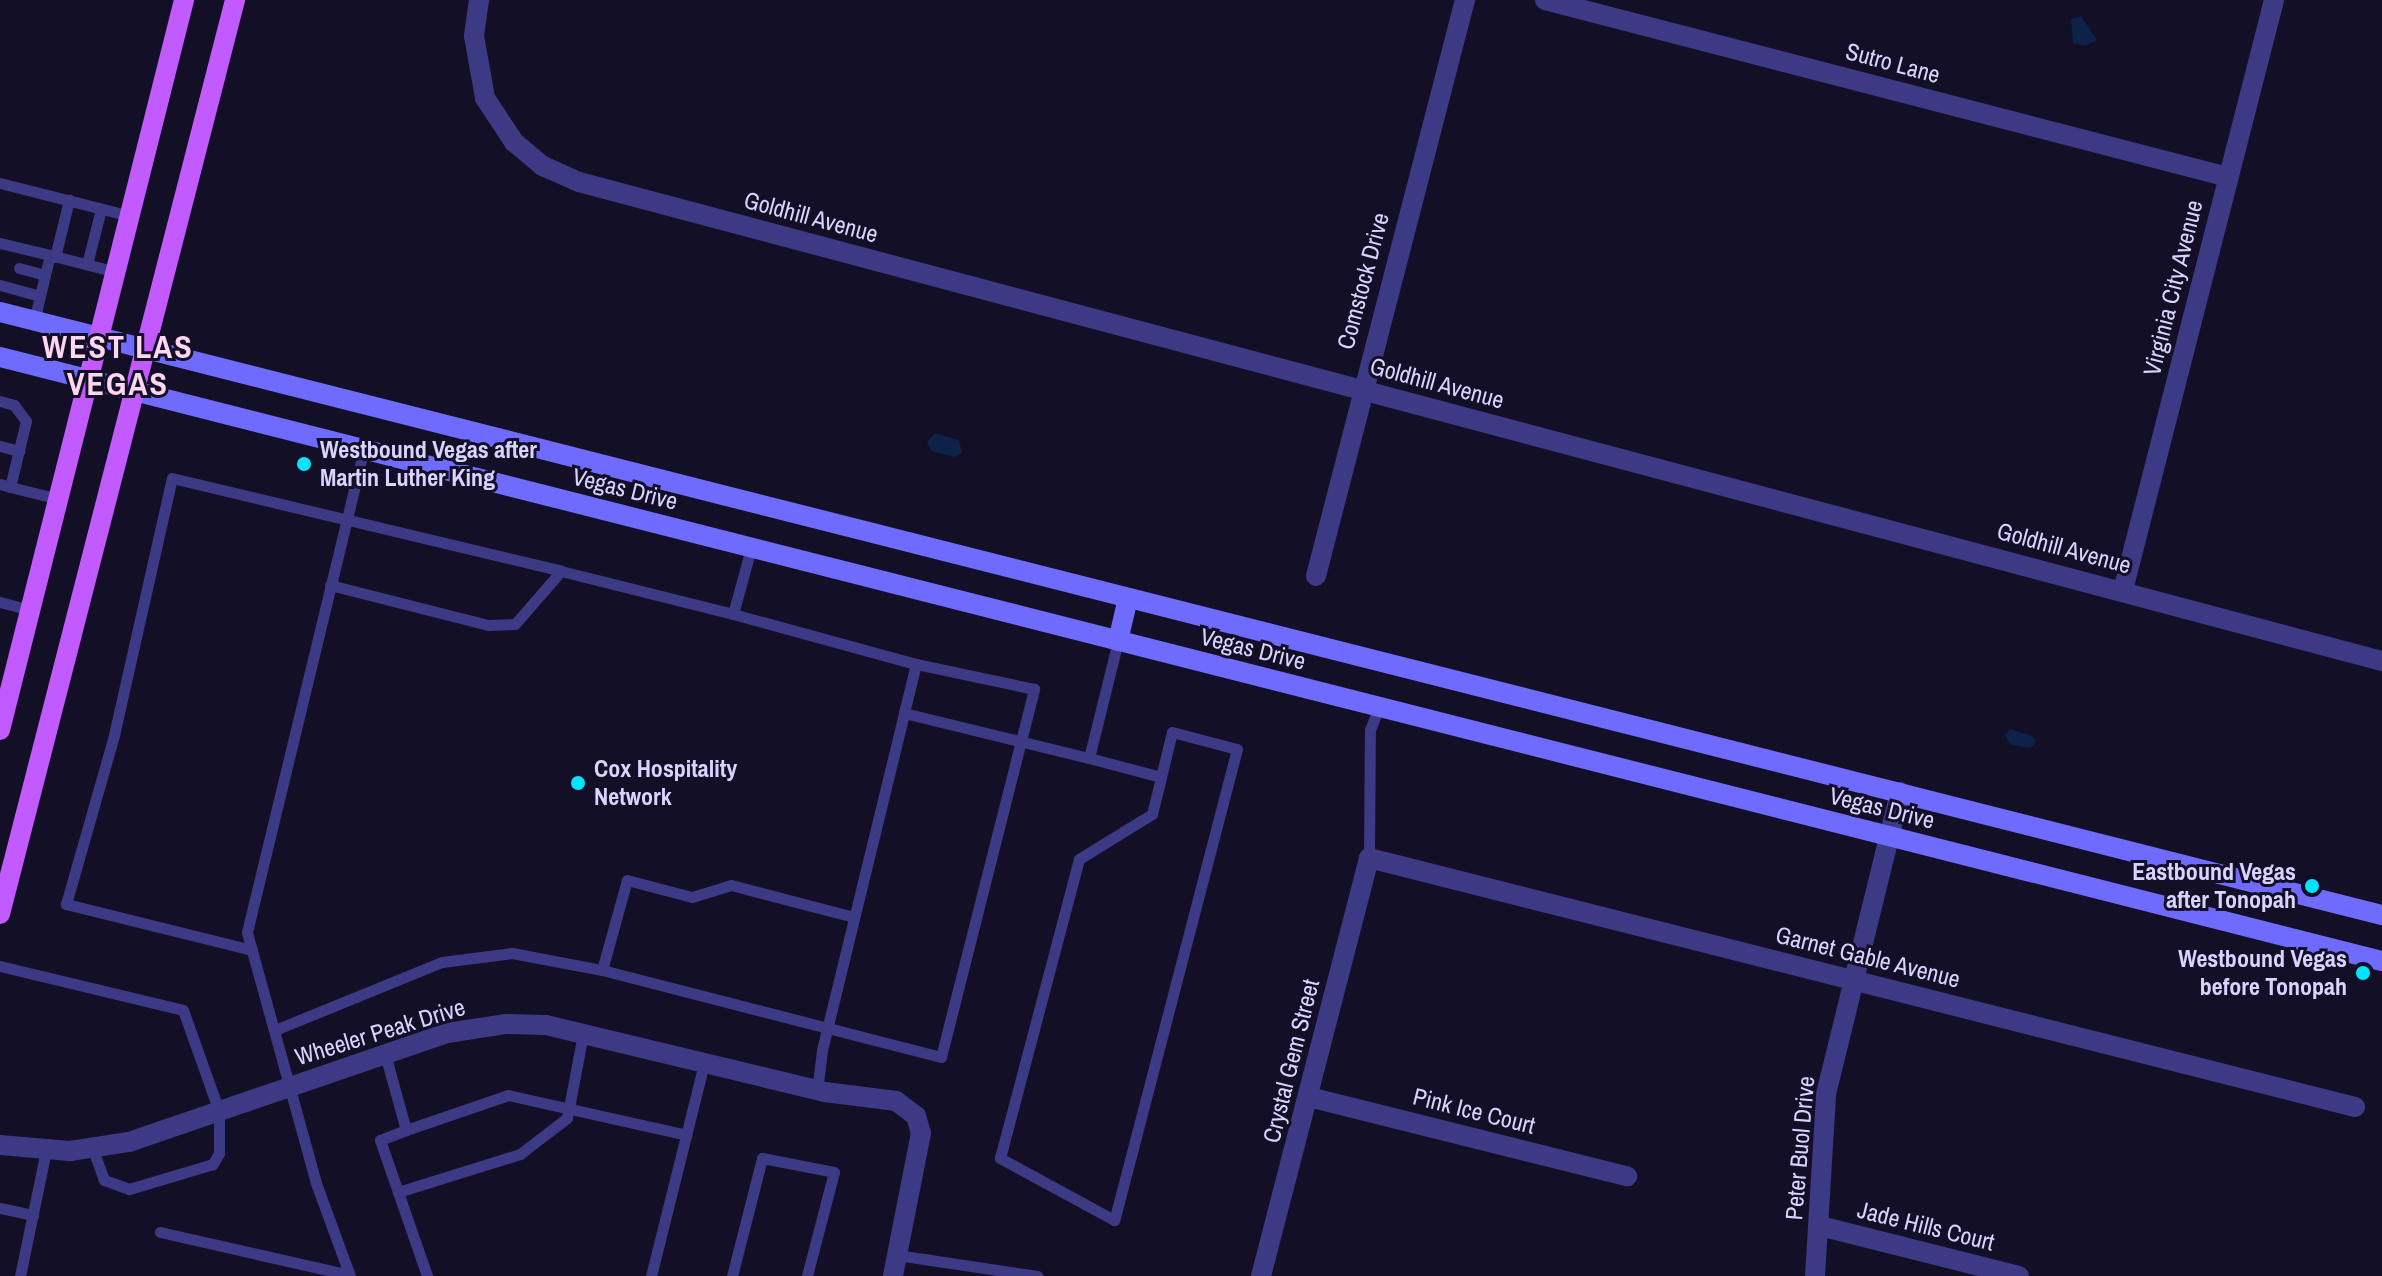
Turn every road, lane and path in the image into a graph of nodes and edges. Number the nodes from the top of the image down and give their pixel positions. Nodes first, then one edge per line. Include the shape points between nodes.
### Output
1 (184, 0) edge
2 (235, 0) edge
3 (479, 0) edge
4 (1465, 0) edge
5 (1545, 0) edge
6 (2274, 0) edge
7 (2228, 177) junction
8 (0, 183) edge
9 (69, 200) junction
10 (101, 209) junction
11 (130, 216) junction
12 (0, 243) edge
13 (52, 256) junction
14 (87, 264) junction
15 (19, 268) dead end
16 (116, 272) junction
17 (45, 275) junction
18 (0, 285) edge
19 (40, 296) junction
20 (0, 312) edge
21 (34, 321) junction
22 (100, 338) junction
23 (146, 350) junction
24 (0, 357) edge
25 (89, 381) junction
26 (1361, 390) junction
27 (135, 392) junction
28 (0, 401) edge
29 (0, 446) edge
30 (364, 450) junction
31 (19, 451) junction
32 (5, 485) edge
33 (59, 499) junction
34 (347, 517) junction
35 (751, 548) junction
36 (561, 571) junction
37 (1316, 576) dead end
38 (330, 585) junction
39 (2123, 590) junction
40 (1128, 598) junction
41 (0, 602) edge
42 (30, 610) junction
43 (733, 614) junction
44 (1118, 641) junction
45 (2382, 661) edge
46 (916, 664) junction
47 (1379, 707) junction
48 (904, 713) junction
49 (0, 730) edge
50 (1024, 743) junction
51 (1089, 758) junction
52 (1161, 777) junction
53 (1900, 792) junction
54 (1889, 836) junction
55 (1369, 858) junction
56 (0, 914) edge
57 (2382, 915) edge
58 (854, 917) junction
59 (252, 950) junction
60 (2382, 961) edge
61 (0, 966) edge
62 (602, 970) junction
63 (1852, 980) junction
64 (827, 1029) junction
65 (275, 1030) junction
66 (583, 1034) junction
67 (385, 1054) junction
68 (704, 1063) junction
69 (291, 1086) junction
70 (817, 1091) junction
71 (1309, 1097) junction
72 (569, 1107) junction
73 (2355, 1107) dead end
74 (219, 1111) junction
75 (406, 1130) junction
76 (687, 1135) junction
77 (0, 1145) edge
78 (92, 1147) junction
79 (46, 1150) junction
80 (1627, 1176) dead end
81 (398, 1192) junction
82 (0, 1208) edge
83 (33, 1215) junction
84 (1820, 1226) junction
85 (160, 1232) dead end
86 (897, 1255) junction
87 (980, 1272) edge
88 (349, 1275) edge
89 (20, 1276) edge
90 (427, 1276) edge
91 (651, 1276) edge
92 (732, 1276) edge
93 (807, 1276) edge
94 (893, 1276) edge
95 (1037, 1276) edge
96 (1261, 1276) edge
97 (1815, 1276) edge
98 (2019, 1276) edge

1 - 11 main road
2 - 23 main road
3 - 26 street, Goldhill Avenue via 475,67 498,121 543,166 579,182
4 - 26 street, Comstock Drive
5 - 7 street, Sutro Lane
6 - 7 street, Virginia City Avenue
7 - 39 street, Virginia City Avenue
8 - 9 lane
9 - 10 lane
9 - 13 lane
10 - 11 lane
10 - 14 lane
11 - 16 main road
12 - 13 lane
13 - 14 lane
13 - 17 lane
14 - 16 lane
15 - 17 lane
16 - 22 main road
17 - 19 lane
18 - 19 lane
19 - 21 lane
20 - 21 main road, Vegas Drive
21 - 22 main road, Vegas Drive
22 - 23 main road, Vegas Drive
22 - 25 main road
23 - 27 main road
23 - 40 main road, Vegas Drive
24 - 25 main road, Vegas Drive
25 - 27 main road, Vegas Drive
25 - 33 main road
26 - 37 street, Comstock Drive
26 - 39 street, Goldhill Avenue
27 - 30 main road, Vegas Drive
27 - 56 main road
28 - 31 lane via 14,405 26,421
29 - 31 lane
30 - 34 lane
30 - 35 main road, Vegas Drive
31 - 32 lane
32 - 33 lane
33 - 42 main road
34 - 36 lane
34 - 38 lane
34 - 59 lane via 172,478 114,735 66,904
35 - 43 lane
35 - 44 main road, Vegas Drive
36 - 38 lane via 515,624 488,625
36 - 43 lane
38 - 59 lane via 247,932
39 - 45 street, Goldhill Avenue
40 - 44 main road
40 - 53 main road, Vegas Drive
41 - 42 lane
42 - 49 main road
43 - 46 lane
44 - 47 main road, Vegas Drive
44 - 51 lane
46 - 48 lane
46 - 50 lane via 1034,689
47 - 54 main road, Vegas Drive
47 - 55 lane via 1370,730
48 - 50 lane
48 - 58 lane
50 - 51 lane
50 - 64 lane via 941,1057
51 - 52 lane
52 - 52 lane via 1172,732 1237,749 1114,1220 1000,1158 1079,859 1152,814
53 - 54 street, Peter Buol Drive
53 - 57 main road, Vegas Drive
54 - 60 main road, Vegas Drive
54 - 63 street, Peter Buol Drive
55 - 63 street, Garnet Gable Avenue
55 - 71 street, Crystal Gem Street
58 - 62 lane via 731,885 692,897 627,880
58 - 64 lane
59 - 65 lane
61 - 74 lane via 183,1010
62 - 64 lane
62 - 65 lane via 512,953 442,962
63 - 73 street, Garnet Gable Avenue
63 - 84 street, Peter Buol Drive via 1826,1094
64 - 70 lane
65 - 69 lane
66 - 67 street, Wheeler Peak Drive via 546,1025 506,1024 447,1033
66 - 68 street, Wheeler Peak Drive
66 - 72 lane
67 - 69 street, Wheeler Peak Drive
67 - 75 lane
68 - 70 street, Wheeler Peak Drive
68 - 76 lane
69 - 74 street, Wheeler Peak Drive
69 - 88 lane via 316,1183
70 - 86 street, Wheeler Peak Drive via 896,1101 916,1116 921,1133
71 - 80 street, Pink Ice Court
71 - 96 street, Crystal Gem Street
72 - 75 lane via 508,1095
72 - 76 lane
72 - 81 lane via 567,1118 520,1154
74 - 78 street, Wheeler Peak Drive via 129,1142
74 - 78 lane via 219,1153 213,1164 129,1189 104,1180
75 - 81 lane via 380,1140
76 - 91 lane
77 - 79 street, Wheeler Peak Drive
78 - 79 street, Wheeler Peak Drive
79 - 83 lane
81 - 90 lane
82 - 83 lane
83 - 89 lane
84 - 97 street, Peter Buol Drive
84 - 98 street, Jade Hills Court
85 - 88 lane
86 - 87 lane
86 - 94 street
87 - 95 lane
92 - 93 lane via 762,1158 834,1172

